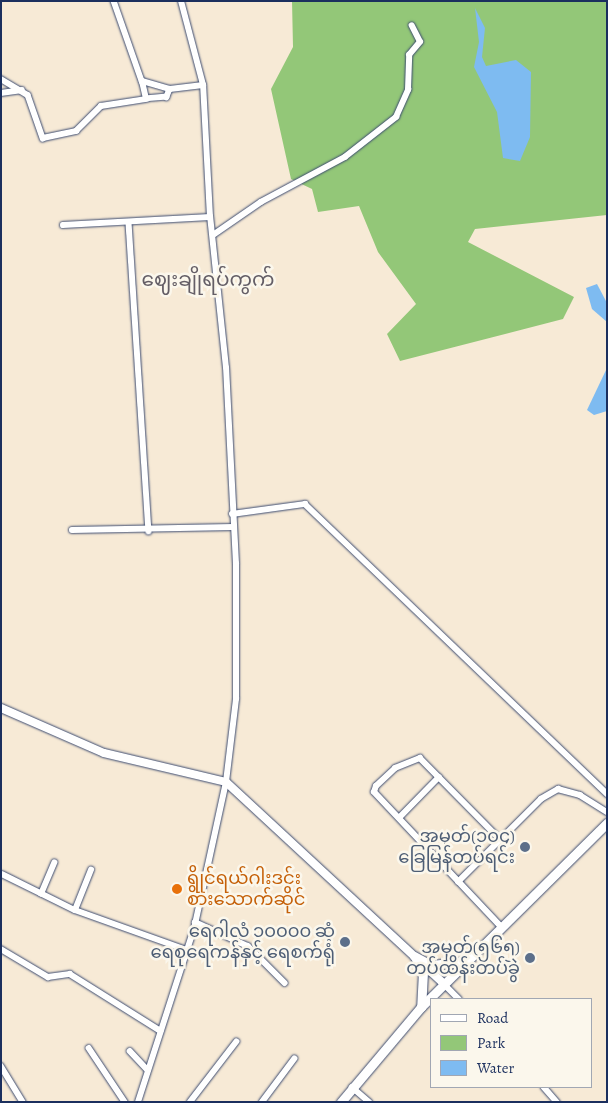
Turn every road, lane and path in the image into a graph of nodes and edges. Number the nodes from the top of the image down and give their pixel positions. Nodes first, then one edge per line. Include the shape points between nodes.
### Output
1 (114, 1) edge
2 (181, 1) edge
3 (412, 26) dead end
4 (1, 79) edge
5 (142, 81) junction
6 (203, 84) junction
7 (170, 89) junction
8 (22, 90) junction
9 (1, 93) edge
10 (146, 99) junction
11 (210, 217) junction
12 (129, 223) junction
13 (63, 225) dead end
14 (213, 235) junction
15 (232, 514) junction
16 (233, 527) junction
17 (72, 530) dead end
18 (150, 531) junction
19 (1, 708) edge
20 (439, 777) junction
21 (226, 782) junction
22 (607, 794) edge
23 (607, 812) edge
24 (398, 818) junction
25 (607, 823) edge
26 (501, 840) junction
27 (54, 863) dead end
28 (91, 870) dead end
29 (2, 874) edge
30 (458, 882) junction
31 (41, 894) junction
32 (75, 910) junction
33 (196, 922) junction
34 (501, 927) junction
35 (1, 949) edge
36 (187, 950) junction
37 (414, 956) junction
38 (467, 961) junction
39 (285, 983) dead end
40 (444, 984) junction
41 (431, 998) edge
42 (457, 998) edge
43 (430, 999) edge
44 (421, 1008) junction
45 (161, 1031) junction
46 (236, 1042) dead end
47 (89, 1048) dead end
48 (130, 1051) dead end
49 (294, 1058) dead end
50 (1, 1066) edge
51 (148, 1070) junction
52 (352, 1086) junction
53 (545, 1088) edge
54 (23, 1102) edge
55 (125, 1102) edge
56 (138, 1102) edge
57 (190, 1102) edge
58 (262, 1102) edge
59 (341, 1102) edge
60 (369, 1102) edge
61 (557, 1102) edge

1 - 5 street
2 - 6 street
3 - 14 street via 420,42 409,55 408,90 396,117 345,157 261,202
4 - 8 street
5 - 7 street
5 - 10 street
6 - 7 street
6 - 11 street
7 - 10 street via 167,97
8 - 9 street
8 - 10 street via 28,95 43,138 76,131 101,106
11 - 12 street
11 - 14 street
12 - 13 street
12 - 18 street
14 - 15 street via 226,368
15 - 16 street
15 - 22 street via 305,504
16 - 18 street
16 - 21 street via 236,699
17 - 18 street
19 - 21 main road via 104,753
20 - 24 street
20 - 24 street via 420,758 412,757 376,786 374,792
20 - 26 street
21 - 33 street
21 - 37 main road
23 - 26 street via 580,795 558,789 541,799
24 - 30 street
25 - 34 main road
26 - 30 street
27 - 31 street
28 - 32 street
29 - 31 street
30 - 34 street
31 - 32 street
32 - 36 street
33 - 36 street
33 - 39 street via 248,946
34 - 38 main road
35 - 45 street via 48,978 70,974
36 - 45 street
37 - 38 main road via 431,965
37 - 40 main road
37 - 44 main road via 423,972
38 - 40 main road
40 - 41 main road
40 - 42 street
43 - 44 main road
44 - 52 main road
45 - 51 street
46 - 57 street
47 - 55 street
48 - 51 street
49 - 58 street
50 - 54 street
51 - 56 street
52 - 59 main road
52 - 60 street
53 - 61 street

